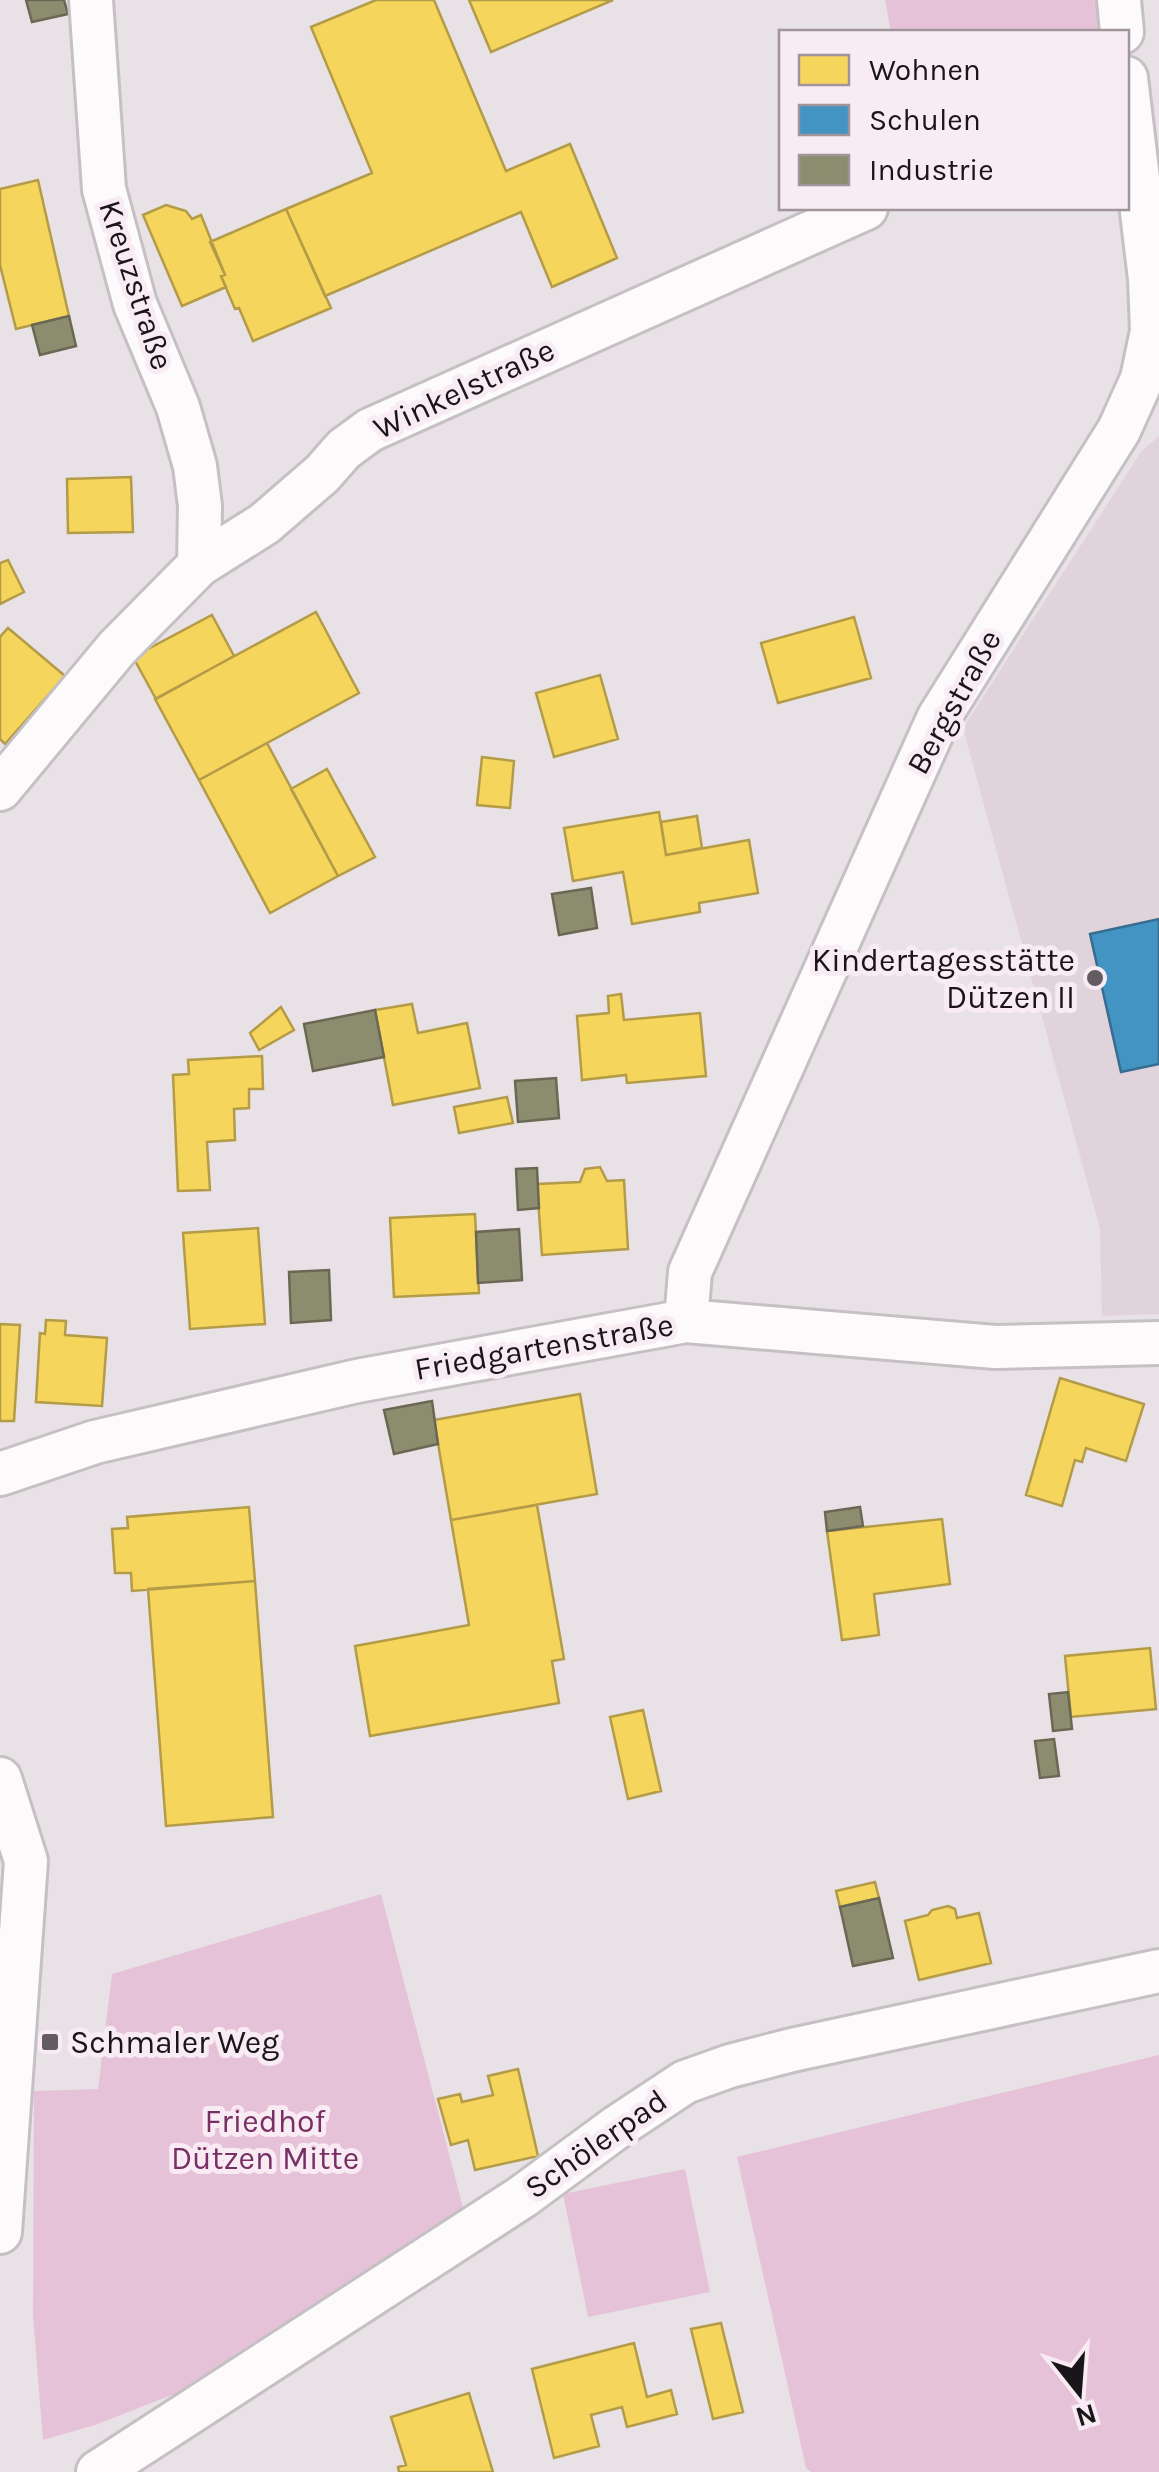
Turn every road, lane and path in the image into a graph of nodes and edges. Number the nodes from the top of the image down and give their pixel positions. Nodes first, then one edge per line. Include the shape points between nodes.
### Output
1 (91, 0) edge
2 (1119, 0) edge
3 (1122, 30) edge
4 (1129, 106) edge
5 (862, 210) edge
6 (1151, 381) edge
7 (199, 565) junction
8 (0, 789) edge
9 (686, 1320) junction
10 (1159, 1343) edge
11 (0, 1474) edge
12 (0, 1780) edge
13 (1159, 1971) edge
14 (0, 2232) edge
15 (98, 2472) edge

1 - 7 street, Kreuzstraße via 104,190 135,304 195,466
2 - 3 street
4 - 6 street, Bergstraße via 1150,279
5 - 7 street, Winkelstraße via 370,430 264,524
6 - 9 street, Bergstraße via 938,719 690,1272
7 - 8 street, Winkelstraße via 117,648
9 - 10 street, Friedgartenstraße via 995,1347
9 - 11 street, Friedgartenstraße via 357,1381 95,1442
12 - 14 street via 26,1860
13 - 15 street, Schölerpad via 792,2050 685,2082

